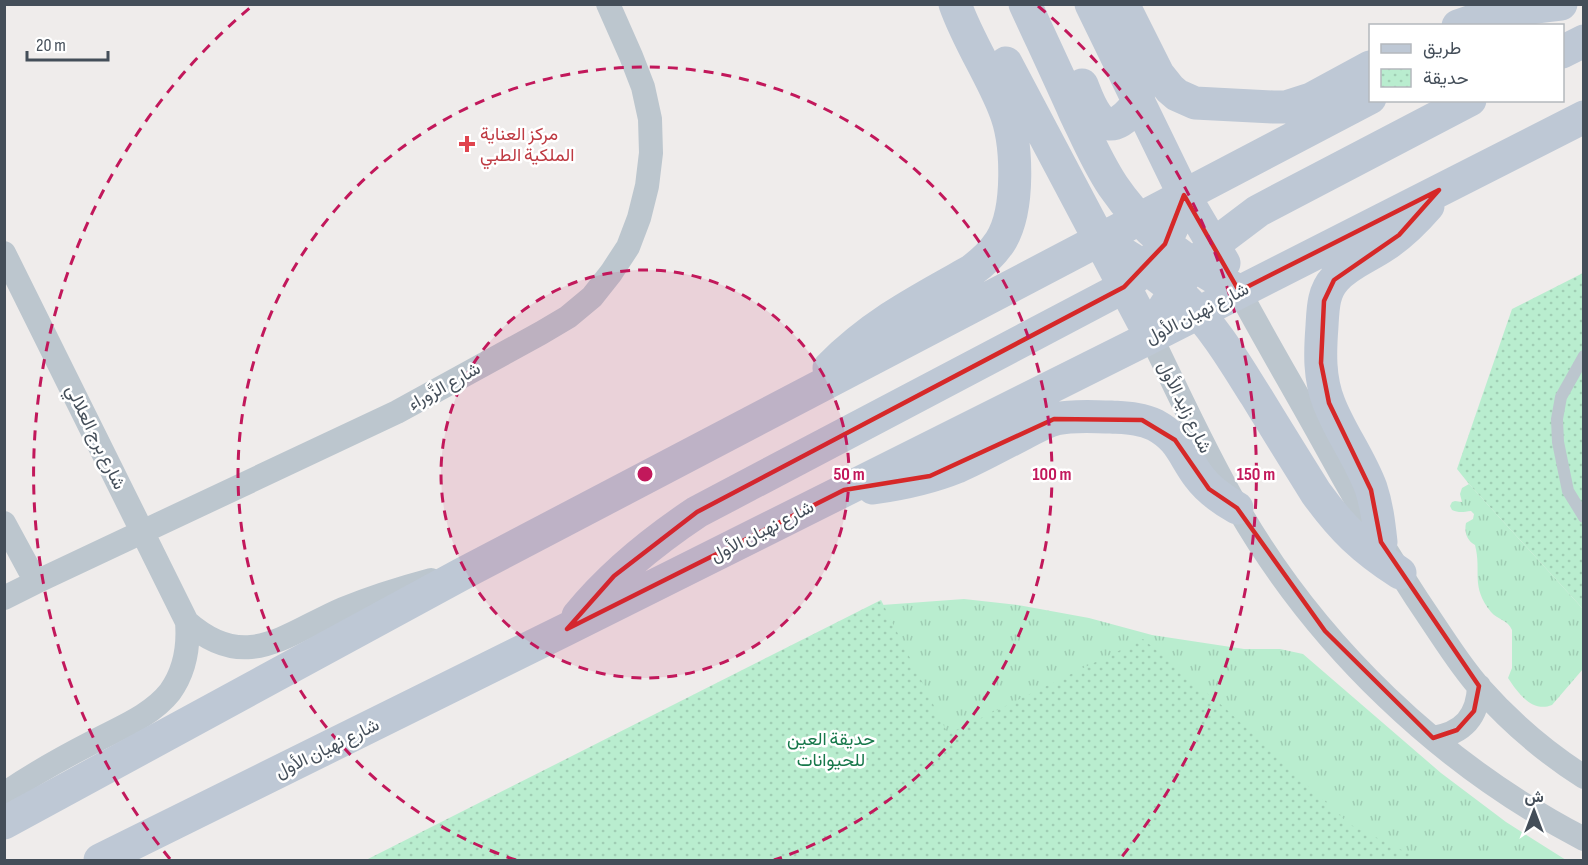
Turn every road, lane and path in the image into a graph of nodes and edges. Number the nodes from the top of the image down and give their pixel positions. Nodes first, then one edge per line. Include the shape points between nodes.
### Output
1 (608, 4) edge
2 (955, 4) edge
3 (974, 4) edge
4 (1091, 4) edge
5 (1123, 4) edge
6 (1562, 4) edge
7 (1026, 7) edge
8 (1464, 24) edge
9 (1523, 24) edge
10 (1584, 41) edge
11 (1564, 51) edge
12 (1369, 68) edge
13 (1369, 99) edge
14 (1138, 101) junction
15 (1466, 102) edge
16 (1584, 117) edge
17 (1439, 190) junction
18 (1184, 195) junction
19 (1139, 219) junction
20 (1100, 241) junction
21 (4, 253) edge
22 (1145, 266) junction
23 (1194, 278) junction
24 (1239, 291) junction
25 (1150, 337) junction
26 (1584, 356) edge
27 (806, 393) junction
28 (844, 490) junction
29 (1237, 508) junction
30 (1584, 517) edge
31 (4, 523) edge
32 (143, 532) junction
33 (1381, 542) junction
34 (1400, 573) junction
35 (462, 574) junction
36 (36, 582) junction
37 (4, 598) edge
38 (188, 621) junction
39 (567, 629) junction
40 (1479, 686) junction
41 (1433, 738) junction
42 (1584, 777) edge
43 (4, 794) edge
44 (4, 823) edge
45 (1584, 839) edge
46 (100, 861) edge

1 - 32 street, شارع الزَّوراء via 643,87 650,119 651,153 647,186 628,247 592,297 541,333 397,412
2 - 27 main road via 1011,128 1013,200 1007,228 982,262 875,327 838,358
3 - 20 main road
4 - 14 main road
5 - 12 main road via 1163,81 1177,95 1195,103 1286,106 1311,99
6 - 8 main road via 1499,13
6 - 9 main road
7 - 14 main road via 1058,38 1101,120 1122,121
7 - 19 main road via 1103,169
10 - 11 main road
13 - 18 main road
14 - 18 main road
15 - 23 main road via 1258,211
16 - 17 main road, شارع نهيان الأول
17 - 24 main road, شارع نهيان الأول
17 - 33 main road via 1399,235 1342,272 1324,301 1321,363 1325,390 1371,490
18 - 19 main road
18 - 22 main road via 1177,220
18 - 23 main road
19 - 20 main road
19 - 22 main road
20 - 22 main road
20 - 27 main road
21 - 32 street, شارع برج العلالي
22 - 23 main road
22 - 25 main road, شارع زايد الأول
22 - 39 main road via 697,512 614,576
23 - 24 main road, شارع نهيان الأول
23 - 24 main road via 1215,279
23 - 25 main road via 1161,313
23 - 34 main road via 1228,351 1316,494 1362,546
24 - 33 street
25 - 28 main road, شارع نهيان الأول
25 - 29 street, شارع زايد الأول
26 - 30 lane via 1561,397 1557,419 1568,491
27 - 35 main road
28 - 29 main road via 930,476 957,467 1043,424 1065,417 1088,416 1136,419 1160,428 1175,440 1209,489
28 - 39 main road, شارع نهيان الأول
29 - 41 street, شارع زايد الأول via 1264,551 1325,631 1395,705
31 - 36 street
32 - 36 street, شارع الزَّوراء
32 - 38 street, شارع برج العلالي
33 - 34 street
34 - 40 street
35 - 38 street, شارع برج العلالي via 373,598 259,647 228,645 206,636
35 - 44 main road
36 - 37 street, شارع الزَّوراء
38 - 43 street, شارع برج العلالي via 183,666 159,703
39 - 46 main road, شارع نهيان الأول
40 - 41 street via 1476,705 1467,722 1446,736
40 - 42 street via 1531,739
41 - 45 street, شارع زايد الأول via 1500,789

